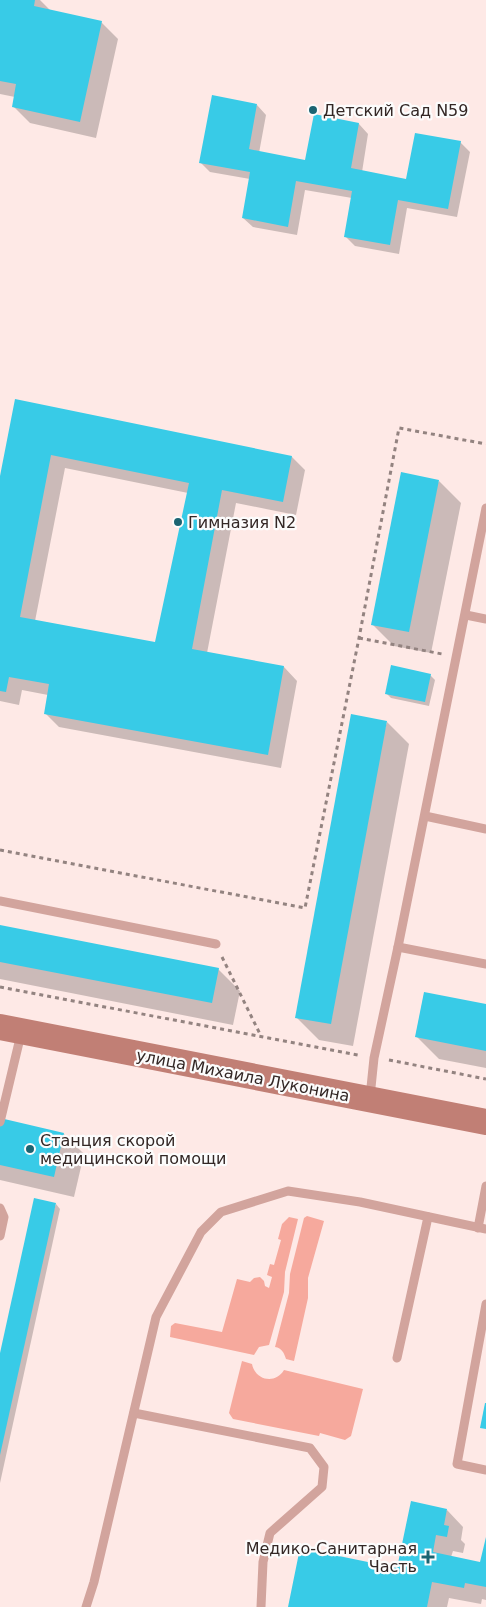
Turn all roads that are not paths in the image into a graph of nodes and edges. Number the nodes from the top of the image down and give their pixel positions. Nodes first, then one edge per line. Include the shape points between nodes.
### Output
1 (486, 508) edge
2 (466, 614) junction
3 (486, 619) edge
4 (425, 816) junction
5 (486, 828) edge
6 (0, 901) edge
7 (216, 944) road end
8 (398, 947) junction
9 (486, 964) edge
10 (11, 1029) edge
11 (369, 1100) junction
12 (0, 1122) edge
13 (486, 1122) edge
14 (486, 1186) edge
15 (0, 1208) edge
16 (428, 1217) junction
17 (482, 1229) edge
18 (0, 1236) edge
19 (486, 1304) edge
20 (398, 1358) dead end
21 (134, 1413) junction
22 (486, 1470) edge
23 (86, 1607) edge
24 (261, 1607) edge

1 - 2 lane
2 - 3 lane
2 - 4 lane
4 - 5 lane
4 - 8 lane
6 - 7 lane
8 - 9 lane
8 - 11 lane via 374,1058
10 - 11 main road, улица Михаила Луконина
10 - 12 lane
11 - 13 main road, улица Михаила Луконина
14 - 17 lane
15 - 18 lane via 4,1217
16 - 17 lane
16 - 20 lane
16 - 21 lane via 288,1191 221,1212 201,1232 156,1317
19 - 22 lane via 457,1464
21 - 23 lane
21 - 24 lane via 310,1448 324,1467 322,1487 270,1533 263,1562

